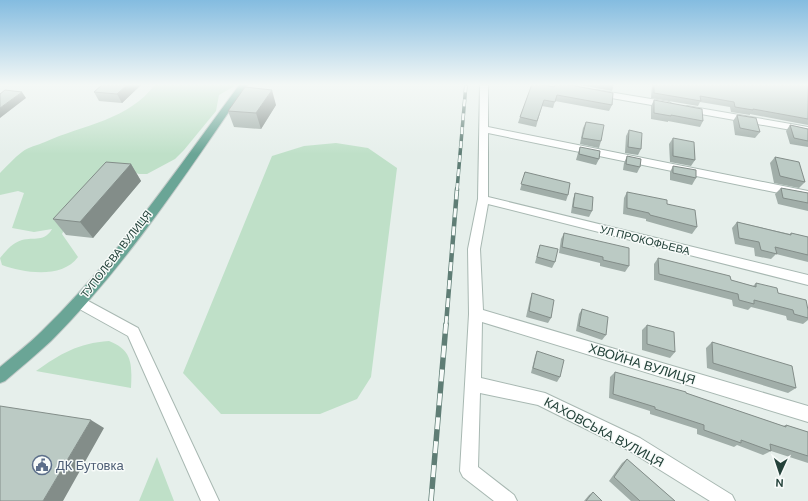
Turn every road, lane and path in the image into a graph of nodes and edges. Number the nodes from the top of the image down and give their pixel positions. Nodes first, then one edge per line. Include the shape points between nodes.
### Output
1 (227, 107) edge
2 (484, 107) edge
3 (681, 107) edge
4 (484, 129) junction
5 (808, 130) edge
6 (808, 195) edge
7 (483, 199) junction
8 (808, 280) edge
9 (79, 302) junction
10 (476, 314) junction
11 (0, 376) edge
12 (473, 384) junction
13 (808, 414) edge
14 (210, 501) edge
15 (508, 501) edge
16 (726, 501) edge

1 - 9 main road, ТУПОЛЄВА ВУЛИЦЯ
2 - 4 street
3 - 5 street
4 - 6 street
4 - 7 street
7 - 8 street, УЛ ПРОКОФЬЕВА
7 - 10 street via 474,249
9 - 11 main road via 51,331
9 - 14 street, ТУПОЛЄВА ВУЛИЦЯ via 133,332
10 - 12 street
10 - 13 street, ХВОЙНА ВУЛИЦЯ
12 - 15 street via 469,471
12 - 16 street, КАХОВСЬКА ВУЛИЦЯ via 540,398 634,444

